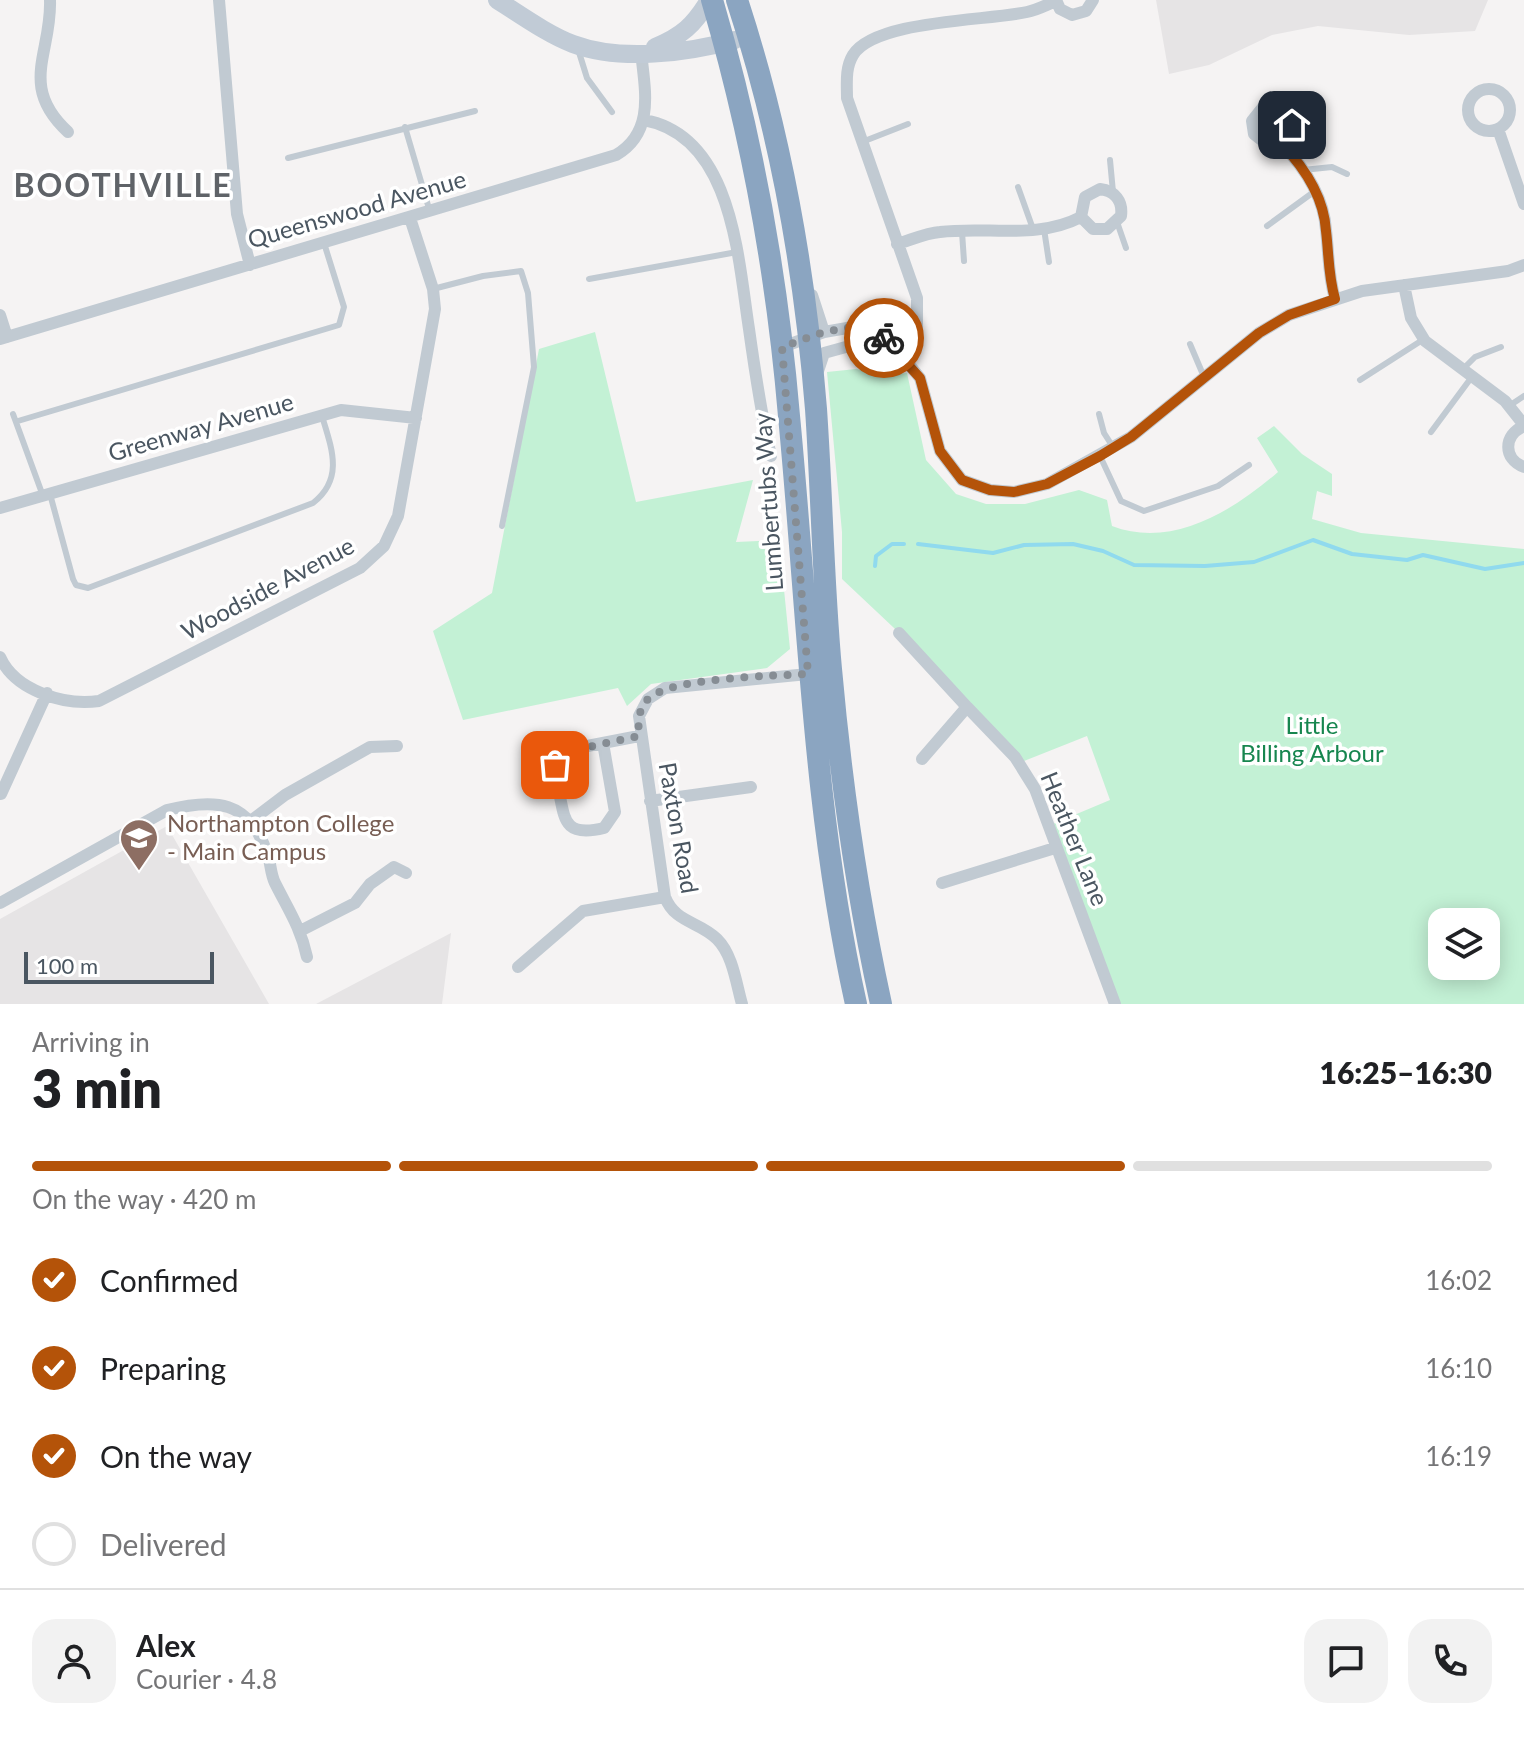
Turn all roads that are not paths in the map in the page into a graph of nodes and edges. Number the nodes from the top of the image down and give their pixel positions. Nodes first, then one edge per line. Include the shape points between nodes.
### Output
1 (50, 0) edge
2 (219, 0) edge
3 (497, 0) edge
4 (710, 0) edge
5 (737, 0) edge
6 (1093, 0) edge
7 (1056, 1) edge
8 (749, 36) junction
9 (724, 43) junction
10 (577, 46) junction
11 (641, 52) junction
12 (475, 111) dead end
13 (612, 112) dead end
14 (644, 120) junction
15 (908, 124) dead end
16 (405, 127) junction
17 (1498, 129) dead end
18 (68, 132) dead end
19 (862, 142) junction
20 (1281, 143) dead end
21 (288, 158) dead end
22 (1110, 160) dead end
23 (1303, 170) junction
24 (1347, 174) dead end
25 (1018, 187) dead end
26 (1315, 191) junction
27 (1113, 193) junction
28 (1524, 204) edge
29 (430, 212) junction
30 (1081, 217) junction
31 (410, 218) junction
32 (1117, 222) junction
33 (1267, 226) dead end
34 (1038, 230) junction
35 (962, 232) junction
36 (324, 243) junction
37 (897, 244) junction
38 (1126, 248) dead end
39 (737, 252) junction
40 (964, 261) dead end
41 (1049, 262) dead end
42 (250, 265) junction
43 (1524, 265) edge
44 (589, 279) dead end
45 (1404, 285) junction
46 (433, 289) junction
47 (1335, 299) junction
48 (0, 315) edge
49 (815, 334) junction
50 (4, 338) edge
51 (1424, 339) junction
52 (1190, 344) dead end
53 (782, 347) junction
54 (1501, 347) dead end
55 (899, 353) junction
56 (1466, 374) junction
57 (1204, 377) junction
58 (1360, 380) dead end
59 (1524, 396) edge
60 (1509, 406) junction
61 (815, 407) junction
62 (13, 414) dead end
63 (1099, 414) dead end
64 (322, 416) junction
65 (416, 418) junction
66 (18, 421) junction
67 (1524, 426) edge
68 (1431, 432) dead end
69 (1114, 447) junction
70 (771, 456) dead end
71 (1100, 456) junction
72 (1249, 465) dead end
73 (1524, 467) edge
74 (46, 495) junction
75 (0, 508) edge
76 (502, 526) dead end
77 (899, 633) dead end
78 (0, 657) edge
79 (808, 674) junction
80 (47, 693) junction
81 (967, 707) junction
82 (639, 736) junction
83 (603, 743) junction
84 (397, 746) dead end
85 (922, 759) dead end
86 (751, 787) dead end
87 (1, 794) edge
88 (650, 801) junction
89 (252, 820) junction
90 (1055, 848) junction
91 (406, 873) dead end
92 (942, 883) dead end
93 (665, 897) junction
94 (0, 903) edge
95 (302, 930) junction
96 (307, 957) dead end
97 (518, 967) dead end
98 (742, 1004) edge
99 (856, 1004) edge
100 (881, 1004) edge
101 (1115, 1004) edge

1 - 18 street via 50,26 38,75 56,121
2 - 42 street via 237,214
3 - 10 street
4 - 9 highway, Lumbertubs Way
4 - 11 street via 678,38
5 - 8 highway, Lumbertubs Way
6 - 7 street via 1078,15 1065,13
7 - 19 street via 1029,12 872,39 853,54 847,71 847,98
8 - 9 street
8 - 49 highway, Lumbertubs Way
9 - 11 street
9 - 53 highway, Lumbertubs Way via 752,150
10 - 11 street
10 - 13 lane via 587,78
11 - 14 street
12 - 16 lane
14 - 29 street, Queenswood Avenue via 632,143 616,155
14 - 39 street, Lumbertubs Way via 678,132 707,166 725,199
15 - 19 lane
16 - 21 lane
16 - 29 lane
17 - 28 street
19 - 37 street
20 - 23 street
22 - 27 lane
23 - 24 lane via 1332,167
23 - 26 street
25 - 34 lane
26 - 33 lane
26 - 47 street via 1326,228 1326,271
27 - 30 street via 1093,190 1081,203
27 - 32 street via 1122,209
29 - 31 street, Queenswood Avenue
30 - 32 street via 1100,230
30 - 34 street
31 - 36 street, Queenswood Avenue
31 - 46 street, Woodside Avenue
32 - 38 lane
34 - 35 street
34 - 41 lane
35 - 37 street via 938,232
35 - 40 lane
36 - 42 street, Queenswood Avenue
36 - 66 lane via 344,307 339,325
37 - 55 street via 917,298 917,327
39 - 44 lane
39 - 70 street, Lumbertubs Way
42 - 50 street, Queenswood Avenue
43 - 45 street
45 - 47 street
45 - 51 street via 1411,318
46 - 65 street, Woodside Avenue via 434,320
46 - 76 lane via 521,271 528,293 534,367
47 - 57 street via 1289,315
48 - 50 street
49 - 53 street
49 - 55 street via 853,327 889,340
49 - 61 highway, Lumbertubs Way
51 - 56 street
51 - 58 lane
52 - 57 lane
53 - 79 highway, Lumbertubs Way
54 - 56 lane via 1475,357
55 - 61 street via 853,345 824,353
55 - 71 street via 920,378 940,451 962,480 1014,492 1047,484
56 - 60 street
56 - 68 lane
57 - 69 street
59 - 60 lane
60 - 67 street
61 - 100 highway, Lumbertubs Way via 831,670 855,863
62 - 66 lane
63 - 69 lane
64 - 65 street, Greenway Avenue via 356,409
64 - 74 street, Greenway Avenue
64 - 74 lane via 334,470 328,488 313,503 88,588 73,579
65 - 80 street, Woodside Avenue via 398,516 370,561 107,698 90,702
66 - 74 lane
67 - 73 street via 1512,433 1508,447 1512,460
69 - 71 street
71 - 72 lane via 1121,501 1144,511 1218,486
74 - 75 street, Greenway Avenue
77 - 81 street, Heather Lane
78 - 80 street, Woodside Avenue via 21,684
79 - 82 street, Paxton Road via 665,688 644,704
79 - 99 highway, Lumbertubs Way via 820,799
80 - 87 street
81 - 85 street
81 - 90 street, Heather Lane via 1015,757 1035,789
82 - 83 street
82 - 88 street, Paxton Road
83 - 83 street via 570,751 555,765 561,813 578,830 604,828 615,812
84 - 89 street via 370,747
86 - 88 street
88 - 93 street, Paxton Road
89 - 94 street via 223,804 197,802 167,810
89 - 95 street via 273,879
90 - 92 street
90 - 101 street, Heather Lane
91 - 95 street via 394,867 355,903
93 - 97 street via 583,911
93 - 98 street, Paxton Road via 680,918 713,935 725,949
95 - 96 street

